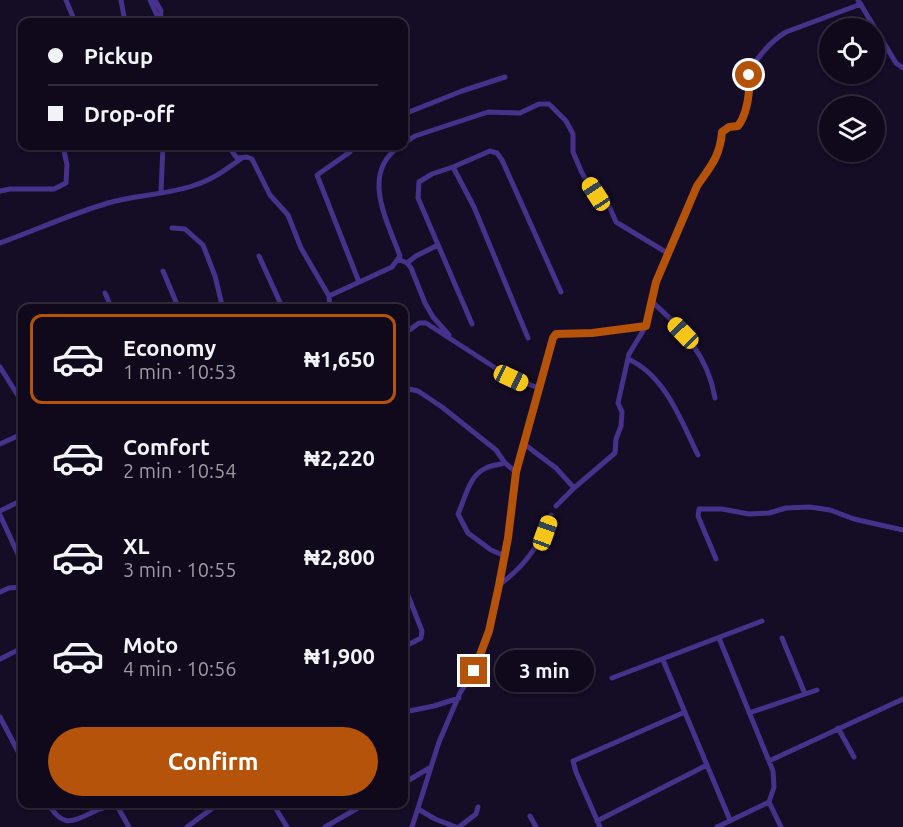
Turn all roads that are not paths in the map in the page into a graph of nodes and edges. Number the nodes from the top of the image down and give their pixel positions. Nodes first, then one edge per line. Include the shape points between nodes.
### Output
1 (66, 0) edge
2 (121, 0) edge
3 (153, 0) edge
4 (859, 2) edge
5 (73, 18) edge
6 (124, 18) edge
7 (159, 18) edge
8 (903, 68) edge
9 (505, 77) dead end
10 (408, 112) edge
11 (408, 140) edge
12 (64, 150) edge
13 (163, 150) edge
14 (231, 150) edge
15 (350, 150) edge
16 (394, 150) edge
17 (242, 158) junction
18 (453, 167) junction
19 (0, 191) edge
20 (161, 192) junction
21 (172, 228) dead end
22 (0, 243) edge
23 (438, 244) junction
24 (669, 254) junction
25 (259, 256) dead end
26 (398, 259) junction
27 (407, 263) junction
28 (163, 271) dead end
29 (359, 282) junction
30 (561, 292) dead end
31 (105, 293) dead end
32 (329, 296) junction
33 (651, 301) junction
34 (110, 304) edge
35 (177, 304) edge
36 (223, 304) edge
37 (281, 304) edge
38 (330, 304) edge
39 (472, 324) dead end
40 (646, 326) junction
41 (408, 331) edge
42 (528, 338) dead end
43 (457, 344) junction
44 (628, 359) junction
45 (0, 368) edge
46 (539, 388) junction
47 (408, 389) edge
48 (18, 396) edge
49 (715, 398) dead end
50 (18, 436) edge
51 (0, 444) edge
52 (524, 444) junction
53 (698, 455) dead end
54 (505, 463) junction
55 (516, 472) junction
56 (574, 488) junction
57 (18, 502) edge
58 (556, 506) dead end
59 (0, 513) edge
60 (551, 515) dead end
61 (2, 526) edge
62 (903, 530) edge
63 (18, 556) edge
64 (505, 556) junction
65 (716, 559) dead end
66 (499, 585) junction
67 (18, 587) edge
68 (0, 592) edge
69 (408, 595) edge
70 (762, 621) dead end
71 (718, 638) junction
72 (782, 638) dead end
73 (408, 644) edge
74 (18, 650) edge
75 (0, 659) edge
76 (663, 660) junction
77 (612, 678) dead end
78 (817, 690) dead end
79 (805, 694) junction
80 (459, 698) junction
81 (903, 699) edge
82 (408, 711) edge
83 (685, 712) junction
84 (749, 713) junction
85 (0, 717) edge
86 (838, 728) junction
87 (18, 751) edge
88 (854, 757) dead end
89 (769, 761) junction
90 (707, 765) junction
91 (431, 767) junction
92 (408, 781) edge
93 (769, 802) junction
94 (478, 807) dead end
95 (50, 808) edge
96 (103, 808) edge
97 (119, 808) edge
98 (213, 808) edge
99 (275, 808) edge
100 (358, 808) edge
101 (418, 809) junction
102 (530, 816) dead end
103 (730, 820) junction
104 (598, 824) edge
105 (129, 827) edge
106 (187, 827) edge
107 (287, 827) edge
108 (325, 827) edge
109 (412, 827) edge
110 (458, 827) edge
111 (536, 827) edge
112 (717, 827) edge
113 (781, 827) edge

1 - 5 street
2 - 6 street
3 - 7 street
4 - 8 street via 896,63
4 - 24 street via 786,32 761,54 749,75 750,89 741,122 722,132 717,156 697,186
9 - 10 street
11 - 24 street via 488,112 520,113 549,104 566,121 582,173 610,208 616,222
12 - 19 street via 66,183 54,189
13 - 20 street
14 - 17 street
15 - 29 street via 317,174 317,179
16 - 26 street via 382,165 378,194
17 - 20 street via 200,184
17 - 32 street via 252,159 270,195 288,215 301,248
18 - 23 street via 432,174 419,182 417,189
18 - 30 street via 490,150 497,153
18 - 42 street via 474,207
20 - 22 street via 78,212
21 - 36 street via 185,229 203,245
23 - 27 street
23 - 39 street
24 - 33 street
25 - 37 street
26 - 27 street
26 - 29 street via 392,267
27 - 43 street via 433,317
28 - 35 street
29 - 32 street
31 - 34 street
32 - 38 street
33 - 40 street
33 - 49 street via 697,350 712,380
40 - 44 street
40 - 46 street via 556,334
41 - 43 street via 422,322
43 - 46 street via 511,378
44 - 53 street via 648,371 666,393
44 - 56 street via 618,403 622,412 615,453
45 - 48 street
46 - 52 street
47 - 54 street via 418,391 442,408 496,450
50 - 51 street
52 - 55 street
52 - 56 street via 556,468
54 - 55 street
54 - 64 street via 477,475 458,514 468,533
55 - 64 street
56 - 58 street
57 - 59 street
59 - 61 street
60 - 66 street via 543,537 520,568
61 - 63 street
62 - 65 street via 810,507 749,514 699,509 698,516
64 - 66 street
66 - 80 street via 489,631
67 - 68 street
69 - 73 street via 422,631 421,638
70 - 71 street
71 - 76 street
71 - 84 street
72 - 79 street
74 - 75 street
76 - 77 street
76 - 83 street
78 - 79 street
79 - 84 street
80 - 82 street
80 - 91 street
81 - 86 street
83 - 90 street
83 - 104 street via 573,761
84 - 89 street
85 - 87 street
86 - 88 street
86 - 89 street
89 - 93 street via 774,776
90 - 103 street
90 - 104 street
91 - 92 street
91 - 101 street
93 - 103 street
93 - 113 street
94 - 110 street via 476,814
95 - 96 street via 63,822
97 - 105 street
98 - 106 street
99 - 107 street
100 - 108 street
101 - 109 street
101 - 110 street
102 - 111 street
103 - 112 street

